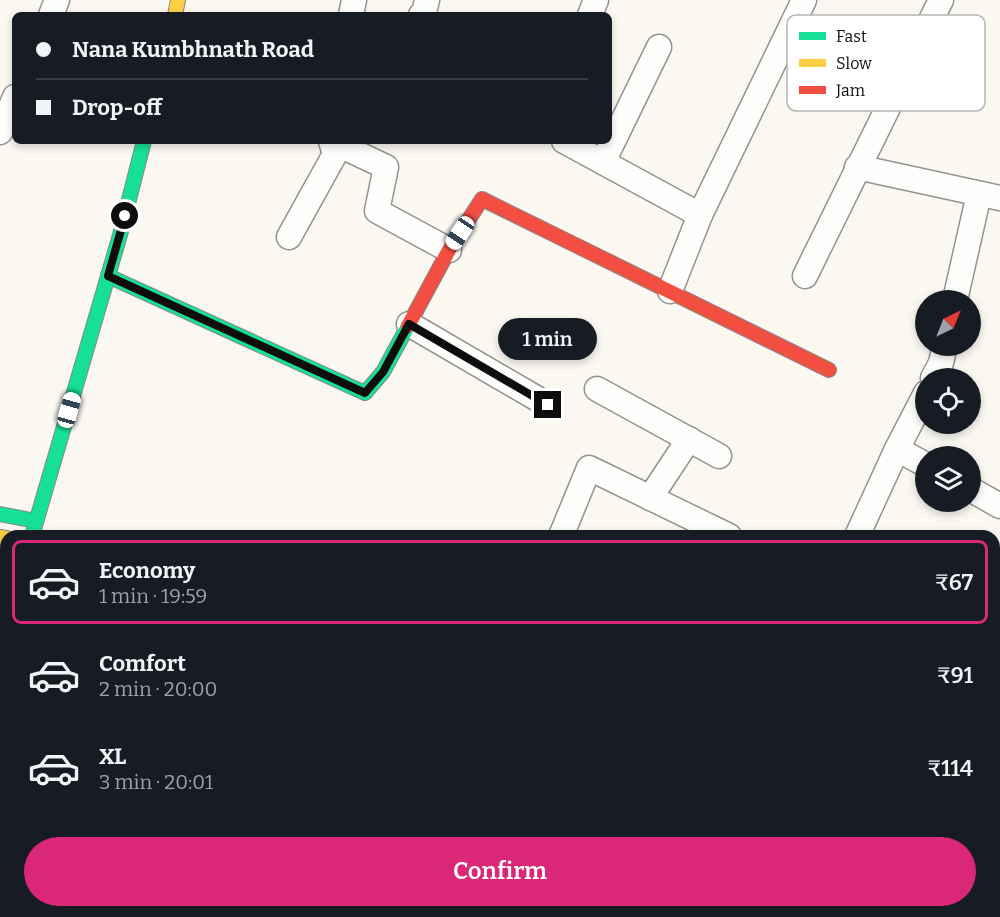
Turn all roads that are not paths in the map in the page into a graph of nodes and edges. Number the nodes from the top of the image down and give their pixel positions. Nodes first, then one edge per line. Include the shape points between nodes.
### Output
1 (804, 0) edge
2 (941, 0) edge
3 (797, 15) edge
4 (934, 15) edge
5 (787, 35) edge
6 (658, 46) dead end
7 (12, 105) edge
8 (886, 111) edge
9 (0, 132) edge
10 (612, 143) edge
11 (143, 144) edge
12 (332, 144) edge
13 (337, 144) edge
14 (570, 144) edge
15 (612, 144) edge
16 (603, 162) junction
17 (858, 167) junction
18 (990, 196) edge
19 (700, 215) junction
20 (289, 237) dead end
21 (449, 250) junction
22 (108, 276) junction
23 (805, 276) dead end
24 (958, 290) edge
25 (670, 291) junction
26 (409, 324) junction
27 (829, 370) dead end
28 (597, 389) dead end
29 (548, 405) dead end
30 (915, 414) edge
31 (689, 439) junction
32 (897, 449) junction
33 (719, 456) dead end
34 (915, 459) edge
35 (981, 495) edge
36 (650, 498) junction
37 (1000, 506) edge
38 (0, 514) edge
39 (36, 521) junction
40 (34, 530) edge
41 (563, 530) edge
42 (717, 530) edge
43 (860, 530) edge

1 - 3 street
2 - 4 street
5 - 19 street
6 - 10 street
7 - 9 street
8 - 17 street
11 - 22 street
12 - 20 street via 335,154
13 - 21 street via 386,167 377,212
14 - 16 street
15 - 16 street
16 - 19 street
17 - 18 street
17 - 23 street
18 - 24 street
19 - 25 street
21 - 25 street via 482,199
21 - 26 street
22 - 26 street via 365,393 383,372
22 - 39 street
25 - 27 street
26 - 29 street
28 - 31 street
30 - 32 street
31 - 33 street
31 - 36 street
32 - 34 street
32 - 43 street
35 - 37 street
36 - 41 street via 589,468
36 - 42 street
38 - 39 street
39 - 40 street

